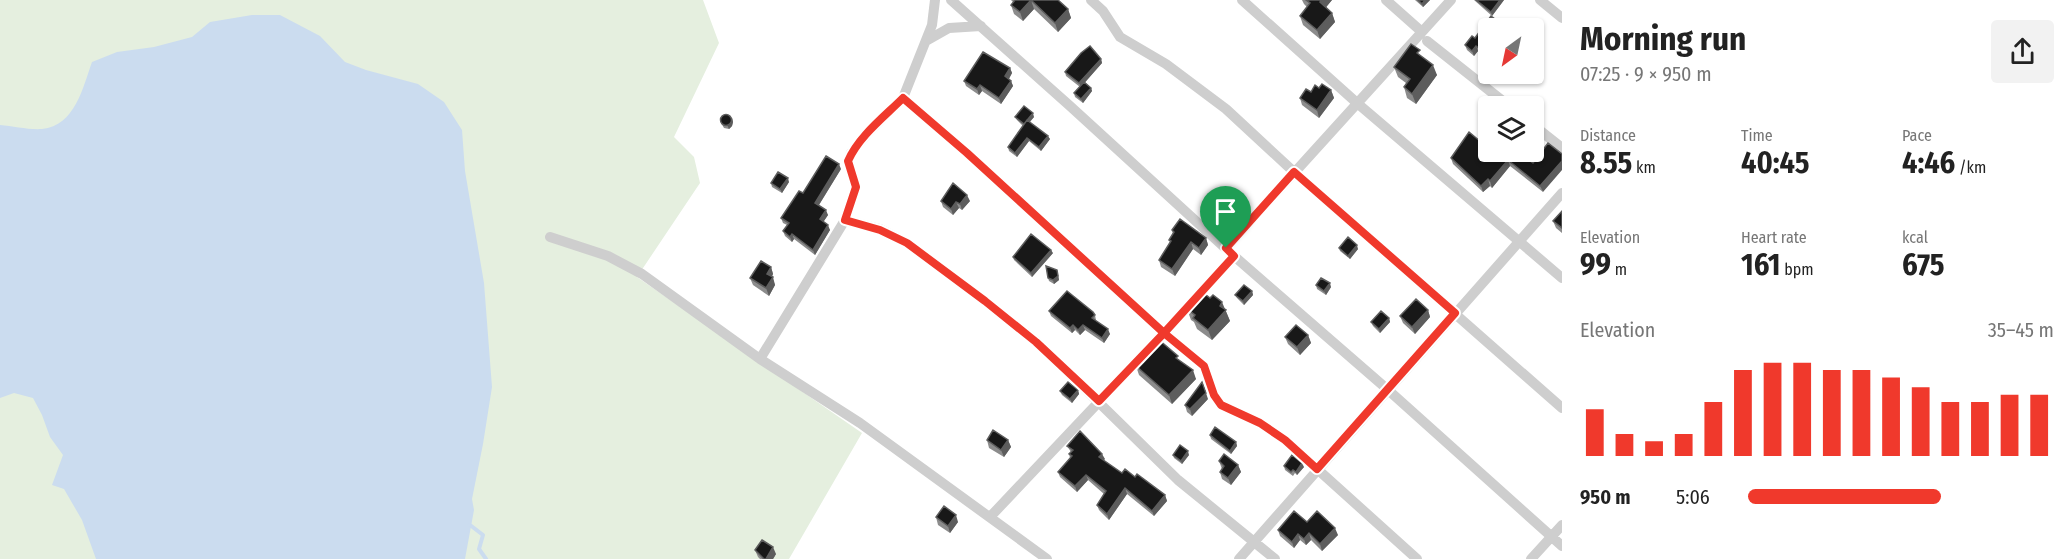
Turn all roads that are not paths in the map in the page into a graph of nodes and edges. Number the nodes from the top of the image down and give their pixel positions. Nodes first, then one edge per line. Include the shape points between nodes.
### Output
1 (935, 0) edge
2 (951, 0) edge
3 (1091, 0) edge
4 (1242, 0) edge
5 (1386, 0) edge
6 (1448, 0) edge
7 (1540, 0) edge
8 (1562, 18) edge
9 (981, 26) junction
10 (1424, 36) junction
11 (926, 41) junction
12 (1497, 96) edge
13 (903, 98) junction
14 (1357, 103) junction
15 (1544, 134) edge
16 (1562, 148) edge
17 (1294, 172) junction
18 (1562, 193) edge
19 (845, 220) junction
20 (550, 237) dead end
21 (1519, 240) junction
22 (1230, 252) junction
23 (1562, 278) edge
24 (1455, 313) junction
25 (1164, 333) junction
26 (760, 359) junction
27 (1387, 389) junction
28 (1099, 401) junction
29 (1562, 408) edge
30 (1317, 469) junction
31 (990, 517) junction
32 (1562, 525) edge
33 (1552, 537) junction
34 (1253, 543) junction
35 (1562, 546) edge
36 (1047, 559) edge
37 (1239, 559) edge
38 (1275, 559) edge
39 (1417, 559) edge
40 (1531, 559) edge

1 - 11 street
2 - 9 street
3 - 17 street via 1120,37 1166,64 1226,109
4 - 14 street
5 - 10 street
6 - 10 street
6 - 14 street
7 - 8 street
9 - 11 street via 949,28
9 - 22 street
10 - 12 street
10 - 14 street via 1392,54
11 - 13 street
13 - 19 street via 851,153 848,161 856,187
13 - 25 street
14 - 17 street
14 - 21 street
15 - 16 street
17 - 22 street
17 - 24 street
18 - 21 street
19 - 26 street
19 - 28 street via 907,243 1036,342
20 - 26 street via 608,256 642,274
21 - 23 street
21 - 24 street
22 - 25 street
22 - 27 street
24 - 27 street
24 - 29 street
25 - 28 street
25 - 30 street via 1204,366 1221,405 1260,423
26 - 31 street via 860,423
27 - 30 street
27 - 33 street
28 - 31 street
28 - 34 street via 1178,480
30 - 34 street
30 - 39 street
31 - 36 street
32 - 33 street
33 - 35 street
33 - 40 street
34 - 37 street
34 - 38 street

